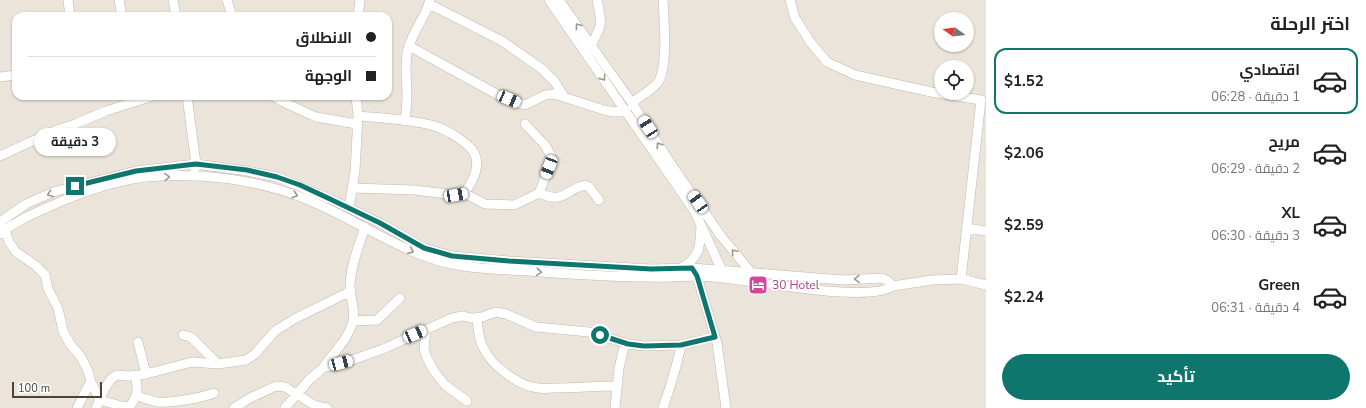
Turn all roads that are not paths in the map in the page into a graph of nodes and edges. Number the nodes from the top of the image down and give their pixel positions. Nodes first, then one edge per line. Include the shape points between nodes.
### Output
1 (68, 0) edge
2 (119, 0) edge
3 (173, 0) edge
4 (227, 0) edge
5 (360, 0) edge
6 (549, 0) edge
7 (559, 0) edge
8 (597, 0) edge
9 (663, 0) edge
10 (790, 0) edge
11 (430, 2) edge
12 (70, 12) edge
13 (121, 12) edge
14 (175, 12) edge
15 (231, 12) edge
16 (358, 12) edge
17 (591, 45) junction
18 (409, 46) junction
19 (12, 76) edge
20 (0, 77) edge
21 (563, 95) junction
22 (131, 100) edge
23 (188, 100) edge
24 (279, 100) edge
25 (356, 100) edge
26 (632, 103) junction
27 (626, 110) junction
28 (357, 120) junction
29 (405, 120) junction
30 (525, 124) dead end
31 (0, 156) edge
32 (196, 164) junction
33 (195, 175) junction
34 (353, 188) junction
35 (539, 192) junction
36 (464, 193) junction
37 (599, 200) dead end
38 (349, 208) junction
39 (701, 223) junction
40 (1, 227) edge
41 (365, 227) junction
42 (967, 228) junction
43 (986, 231) edge
44 (681, 268) junction
45 (695, 272) junction
46 (752, 273) junction
47 (724, 275) junction
48 (961, 279) junction
49 (758, 282) junction
50 (986, 285) edge
51 (893, 286) junction
52 (351, 291) junction
53 (400, 298) dead end
54 (477, 317) junction
55 (353, 321) junction
56 (426, 330) junction
57 (183, 335) dead end
58 (715, 337) junction
59 (138, 342) dead end
60 (625, 343) junction
61 (681, 345) junction
62 (218, 364) junction
63 (323, 368) junction
64 (135, 374) junction
65 (146, 374) junction
66 (91, 382) junction
67 (618, 386) junction
68 (214, 392) dead end
69 (296, 394) junction
70 (137, 396) junction
71 (466, 401) dead end
72 (98, 404) edge
73 (77, 408) edge
74 (234, 408) edge
75 (285, 408) edge
76 (327, 408) edge
77 (615, 408) edge
78 (663, 408) edge
79 (726, 408) edge

1 - 12 street
2 - 13 street
3 - 14 street
4 - 15 street
5 - 16 street
6 -> 27 street
17 -> 7 street
8 - 17 street via 601,28
9 - 26 street via 664,60 661,73 658,82
10 - 42 street via 796,18 811,43 827,62 855,75 981,100
11 - 18 street
11 - 21 street via 502,41 542,69
17 - 26 street
18 - 21 street via 517,103 525,105 545,95
18 - 29 street via 406,61
19 - 20 street
21 - 27 street via 604,110
22 - 31 street
23 - 32 street
24 - 28 street via 316,117
25 - 28 street
46 -> 26 street via 721,236
27 - 39 street
28 - 29 street
28 - 34 street
29 - 36 street via 433,125 448,131 473,150 476,168 472,183
30 - 35 street via 551,156
32 - 33 street
32 - 38 street via 247,170 277,177
32 -> 40 street via 136,171 53,192 26,204
40 -> 33 street via 72,196 105,185 145,177
33 -> 41 street via 273,187 305,198
34 - 36 street via 414,190 456,195
34 - 38 street
35 - 36 street via 514,205 484,204
35 - 37 street via 557,198 585,185
38 - 44 street via 424,248 452,256 643,269
39 - 44 street via 700,247 690,263
39 - 47 street
40 - 66 street via 16,252 45,275 48,289 58,308 63,331 81,357
41 -> 45 street via 421,256 463,267 664,278
41 - 52 street via 352,272
42 - 43 street
42 - 48 street
44 - 45 street
45 - 47 street
45 - 58 street
46 - 47 street
46 - 49 street
51 -> 46 street via 882,278 843,280
47 - 49 street
48 - 50 street
48 - 51 street
49 - 51 street via 841,293 880,291
52 - 55 street
52 - 62 street via 274,331 255,354 246,360
53 - 55 street via 377,320
54 - 56 street via 452,318
54 - 60 street via 496,312 536,326 589,332
54 - 67 street via 483,347 492,361 524,385 538,388
55 - 63 street via 344,343
56 - 63 street via 349,361
56 - 71 street via 424,349 434,371 445,385
57 - 62 street via 191,337
58 - 61 street
58 - 79 street
59 - 65 street
60 - 61 street via 644,346
60 - 67 street
61 - 78 street via 674,379
62 - 65 street via 192,362
63 - 69 street
64 - 65 street
64 - 70 street
64 - 72 street via 117,375 111,379
66 - 72 street
66 - 73 street
67 - 77 street
68 - 70 street via 207,396 169,402 157,402
69 - 74 street via 285,387 276,386
69 - 75 street
69 - 76 street via 316,406
70 - 72 street via 130,406

